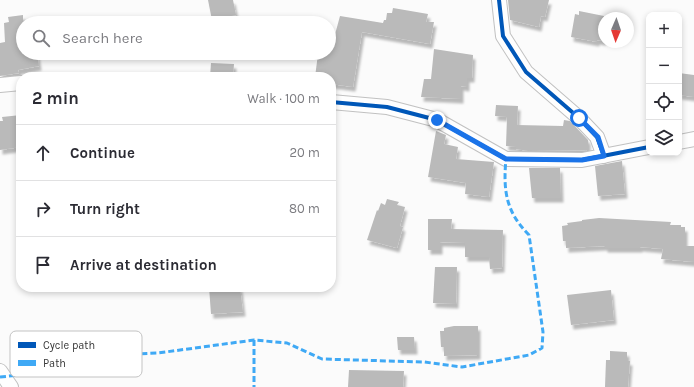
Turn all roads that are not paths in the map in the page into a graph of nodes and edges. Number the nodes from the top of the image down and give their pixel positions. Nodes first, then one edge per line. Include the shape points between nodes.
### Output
1 (499, 0) edge
2 (16, 83) edge
3 (0, 85) edge
4 (336, 102) edge
5 (694, 139) edge
6 (682, 141) edge
7 (646, 149) edge
8 (604, 156) junction
9 (0, 371) edge
10 (11, 387) edge

1 - 8 street via 503,36 526,72 598,137
2 - 3 street
4 - 8 street via 386,107 437,120 506,159 582,160
5 - 6 street
7 - 8 street
9 - 10 street

